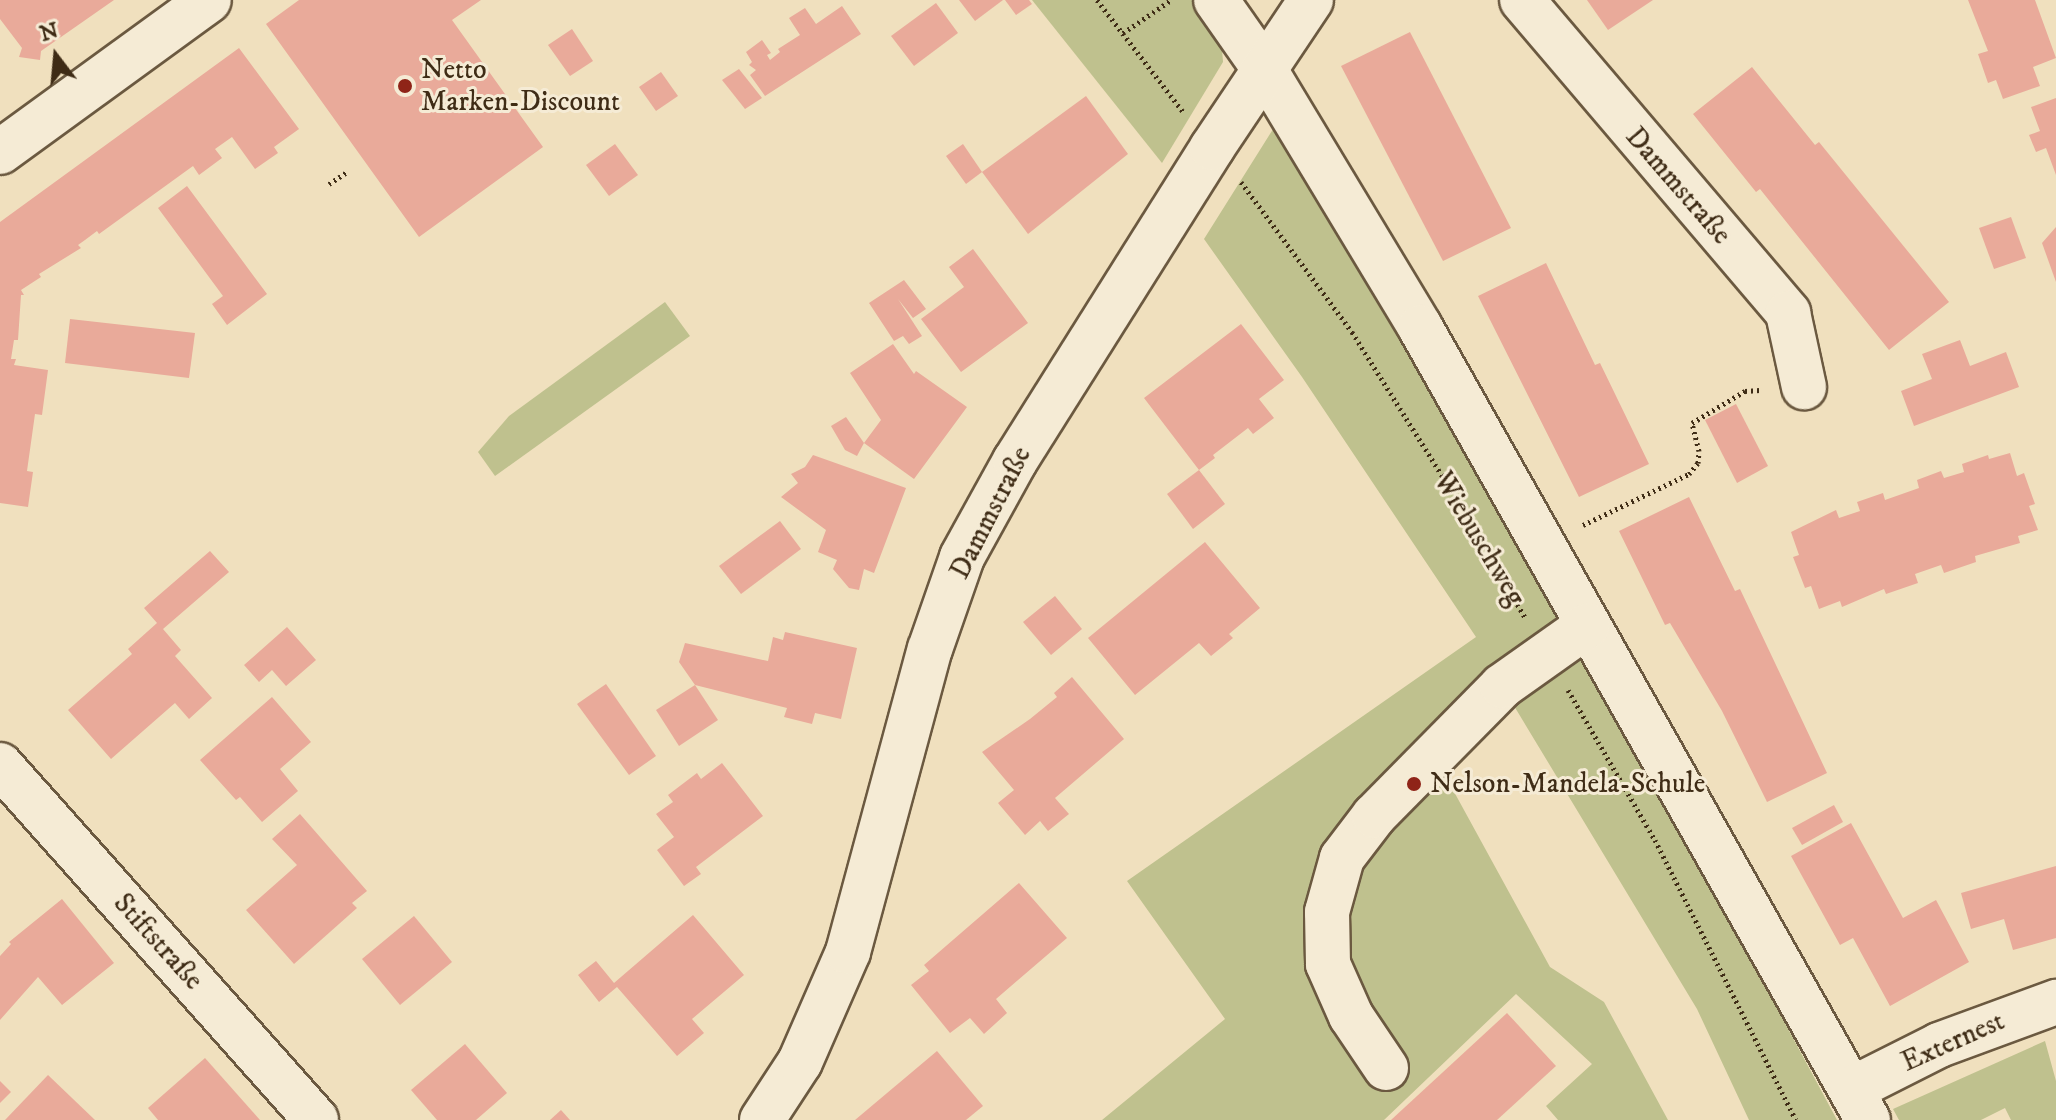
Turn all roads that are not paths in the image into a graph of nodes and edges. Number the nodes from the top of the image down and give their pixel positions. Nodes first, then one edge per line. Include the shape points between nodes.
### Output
1 (209, 0) edge
2 (1216, 0) edge
3 (1311, 0) edge
4 (1522, 0) edge
5 (1265, 70) junction
6 (5, 136) edge
7 (1804, 387) dead end
8 (1588, 625) junction
9 (0, 765) edge
10 (2056, 1002) edge
11 (1386, 1068) dead end
12 (1860, 1104) edge
13 (316, 1120) edge
14 (762, 1120) edge

1 - 6 street
2 - 5 street, Wiebuschweg
3 - 5 street, Dammstraße
4 - 7 street, Dammstraße via 1788,313
5 - 8 street, Wiebuschweg via 1420,327
5 - 14 street, Dammstraße via 1015,461 962,557 930,649 848,952 800,1062
8 - 11 street via 1502,686 1374,816 1342,858 1327,912 1328,964 1351,1016
8 - 12 street, Wiebuschweg
9 - 13 street, Stiftstraße
10 - 12 street, Externest via 1939,1045

